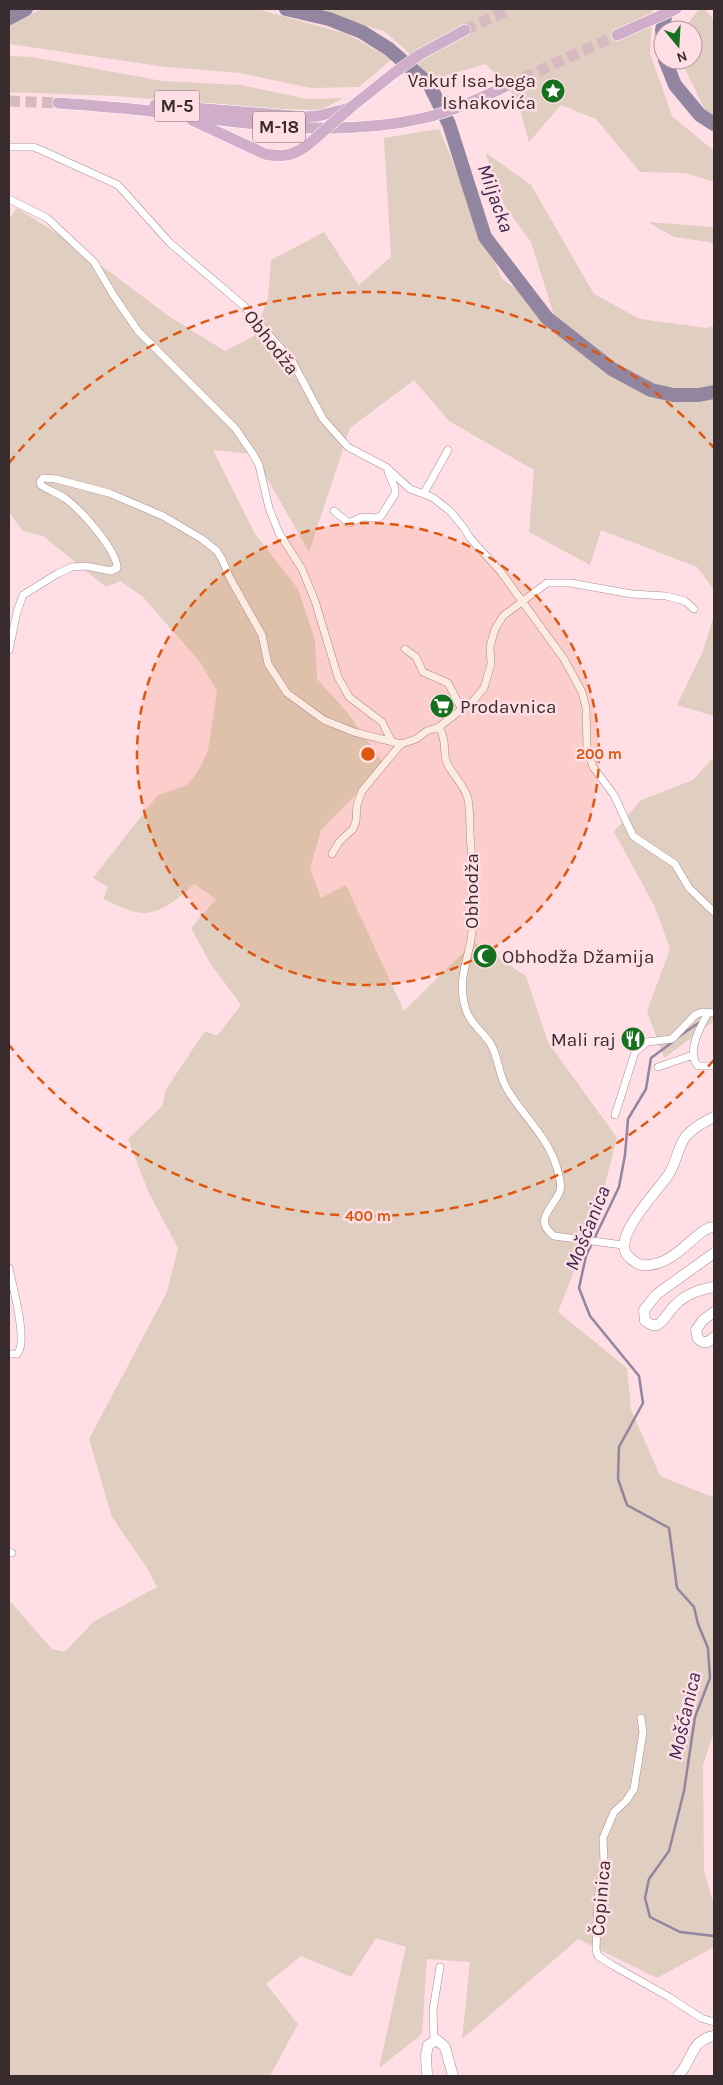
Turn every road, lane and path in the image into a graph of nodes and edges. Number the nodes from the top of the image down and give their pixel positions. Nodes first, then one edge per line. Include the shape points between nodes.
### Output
1 (676, 9) edge
2 (465, 30) tunnel mouth
3 (617, 35) tunnel mouth
4 (508, 85) tunnel mouth
5 (58, 103) tunnel mouth
6 (92, 106) junction
7 (350, 108) junction
8 (184, 116) junction
9 (9, 147) edge
10 (9, 199) edge
11 (448, 450) dead end
12 (386, 467) junction
13 (424, 493) junction
14 (334, 511) dead end
15 (524, 602) junction
16 (694, 609) dead end
17 (405, 649) dead end
18 (9, 650) edge
19 (462, 710) junction
20 (439, 727) junction
21 (392, 742) junction
22 (401, 744) junction
23 (332, 854) dead end
24 (714, 912) edge
25 (711, 1013) edge
26 (693, 1055) junction
27 (714, 1066) edge
28 (658, 1067) dead end
29 (615, 1115) dead end
30 (714, 1117) edge
31 (714, 1227) edge
32 (623, 1245) junction
33 (714, 1252) edge
34 (9, 1268) edge
35 (714, 1287) edge
36 (714, 1312) edge
37 (714, 1337) edge
38 (9, 1354) edge
39 (641, 1718) dead end
40 (440, 1967) dead end
41 (714, 2022) edge
42 (714, 2036) edge
43 (434, 2041) junction
44 (427, 2076) edge
45 (453, 2076) edge
46 (678, 2076) edge

1 - 3 main road
2 - 7 main road, M-5 via 394,73
4 - 8 main road, M-18 via 432,116 376,126 290,128
5 - 6 main road, M-5
6 - 7 main road, M-5 via 106,101 318,116
6 - 8 main road, M-5
7 - 8 main road, M-5, bridge via 297,153 283,156 271,155
9 - 12 street, Obhodža via 33,147 118,185 170,243 256,319 292,361 323,419 348,447
10 - 21 street via 47,218 94,262 138,331 235,428 259,465 269,508 279,533 302,569 343,688 382,722
11 - 13 street
12 - 13 street, Obhodža via 410,489
12 - 14 street via 395,494 381,516 362,517 349,523
13 - 15 street, Obhodža via 450,511
15 - 16 street via 547,583 559,582 666,596 685,602
15 - 19 street via 504,616 495,629 484,688
15 - 24 street, Obhodža via 564,659 582,692 586,708 587,747 593,767 614,795 628,828 633,836 675,864 689,888
17 - 19 street via 416,657 423,672 448,683
18 - 21 street via 23,596 72,567 111,571 117,568 117,561 94,528 65,498 40,482 43,478 56,479 109,493 163,516 217,551 262,635 268,664 287,694 324,720
19 - 20 street
20 - 22 street
20 - 32 street, Obhodža via 445,736 448,764 462,783 468,800 472,933 462,976 466,1011 496,1053 506,1087 534,1123 554,1158 561,1183 544,1216 548,1232 554,1236
21 - 22 street
22 - 23 street via 362,791 356,805 353,829
25 - 26 street via 701,1026
25 - 29 street via 695,1015 672,1039 647,1042 635,1052
26 - 27 street via 698,1066
26 - 28 street
30 - 32 main road via 685,1137 670,1173 626,1231
31 - 32 main road via 708,1228 680,1252 657,1263 639,1264 626,1255
33 - 35 main road via 658,1294 644,1310 645,1320 657,1325 688,1294
34 - 38 street via 22,1347 18,1354
36 - 37 main road via 696,1330 698,1339 703,1342
39 - 41 street, Čopinica via 643,1732 634,1789 614,1812 603,1838 596,1949 598,1956 612,1965 701,2018
40 - 43 street via 433,2010
42 - 46 main road via 698,2042
43 - 44 main road via 428,2045
43 - 45 main road via 446,2046

